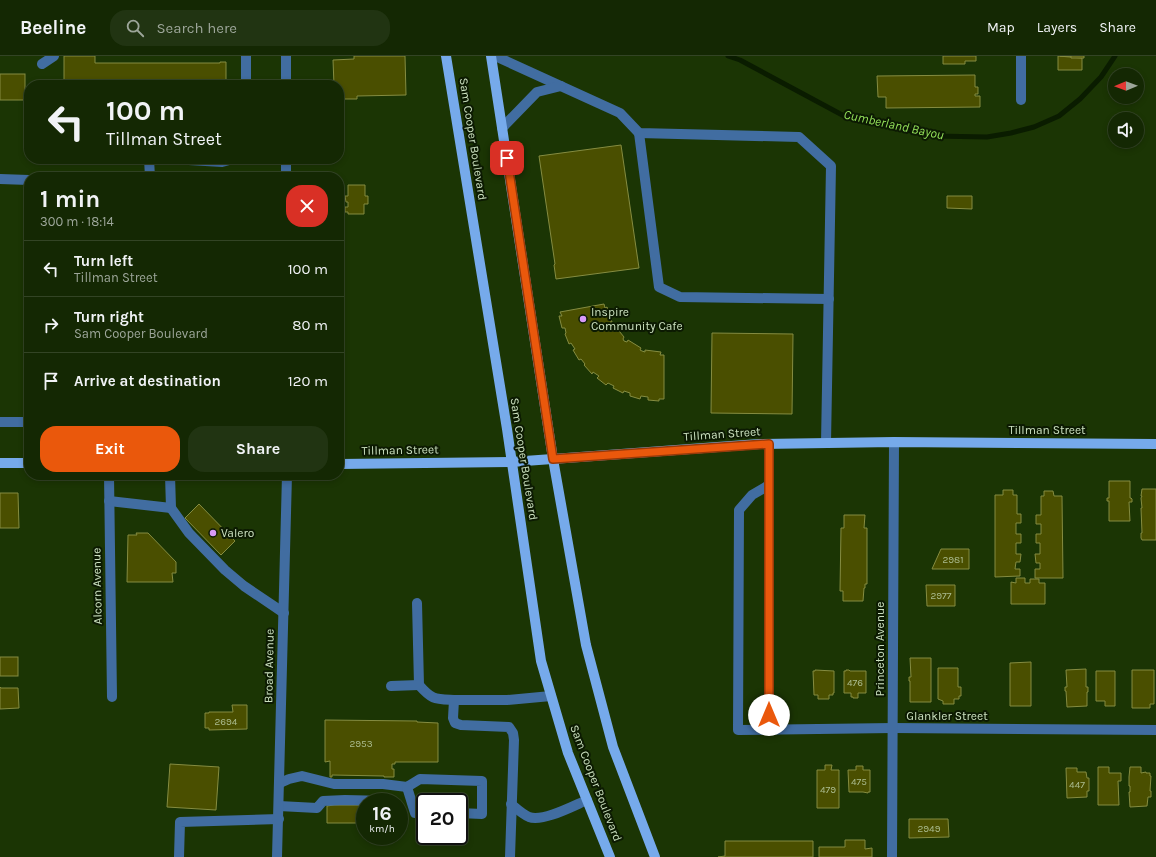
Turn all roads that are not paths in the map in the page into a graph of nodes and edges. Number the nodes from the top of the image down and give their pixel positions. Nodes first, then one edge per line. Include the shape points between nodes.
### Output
1 (54, 56) edge
2 (246, 56) edge
3 (286, 56) edge
4 (446, 56) edge
5 (491, 56) edge
6 (495, 56) edge
7 (1021, 56) edge
8 (42, 64) dead end
9 (246, 80) edge
10 (286, 80) edge
11 (561, 86) junction
12 (1021, 100) dead end
13 (502, 128) junction
14 (639, 132) junction
15 (0, 179) edge
16 (24, 180) edge
17 (829, 299) junction
18 (0, 422) edge
19 (24, 422) edge
20 (894, 442) junction
21 (826, 443) junction
22 (769, 444) junction
23 (1156, 444) edge
24 (553, 459) junction
25 (511, 462) junction
26 (0, 463) edge
27 (24, 463) edge
28 (344, 464) edge
29 (109, 480) edge
30 (170, 480) edge
31 (288, 480) edge
32 (769, 485) junction
33 (109, 501) junction
34 (171, 508) junction
35 (418, 603) dead end
36 (284, 613) junction
37 (420, 685) junction
38 (392, 686) dead end
39 (551, 696) junction
40 (112, 697) dead end
41 (454, 700) junction
42 (893, 728) junction
43 (769, 730) junction
44 (1156, 730) edge
45 (280, 783) junction
46 (407, 788) junction
47 (356, 800) edge
48 (587, 800) junction
49 (511, 804) junction
50 (279, 806) junction
51 (416, 813) edge
52 (468, 814) edge
53 (278, 819) junction
54 (180, 857) edge
55 (278, 857) edge
56 (510, 857) edge
57 (610, 857) edge
58 (655, 857) edge
59 (892, 857) edge

1 - 8 street
2 - 9 street
3 - 10 street
4 - 25 main road, Sam Cooper Boulevard
5 - 13 main road
6 - 11 street
7 - 12 street
11 - 13 street via 537,92
11 - 14 street via 620,113
13 - 24 main road
14 - 17 street via 659,287 680,298
14 - 17 street via 799,137 831,166
15 - 16 street
17 - 21 street
18 - 19 street
20 - 21 main road, Tillman Street
20 - 23 main road, Tillman Street
20 - 42 street, Princeton Avenue
21 - 22 main road, Tillman Street
22 - 24 main road, Tillman Street
22 - 32 street
24 - 25 main road, Tillman Street
24 - 58 main road via 588,652 613,747
25 - 28 main road, Tillman Street
25 - 39 main road, Sam Cooper Boulevard via 541,661
26 - 27 main road
29 - 33 street, Alcorn Avenue
30 - 34 street
31 - 36 street, Broad Avenue
32 - 43 street
32 - 43 street, Glankler Street via 752,496 739,510 738,730
33 - 34 street
33 - 40 street, Alcorn Avenue
34 - 36 street via 189,533 225,570
35 - 37 street
36 - 45 street, Broad Avenue
37 - 38 street
37 - 41 street via 430,697
39 - 41 street via 507,700
39 - 48 main road, Sam Cooper Boulevard via 568,753
41 - 49 street via 455,723 510,727 513,732
42 - 43 street, Glankler Street
42 - 44 street, Glankler Street
42 - 59 street, Princeton Avenue
45 - 46 street via 302,776 334,784 384,784
45 - 50 street, Broad Avenue
46 - 51 street
46 - 52 street via 420,779 482,781 482,814
47 - 50 street via 323,801 317,808
48 - 49 street via 540,818 522,814
48 - 57 main road, Sam Cooper Boulevard
49 - 56 street
50 - 53 street, Broad Avenue
53 - 54 street via 180,822
53 - 55 street, Broad Avenue

